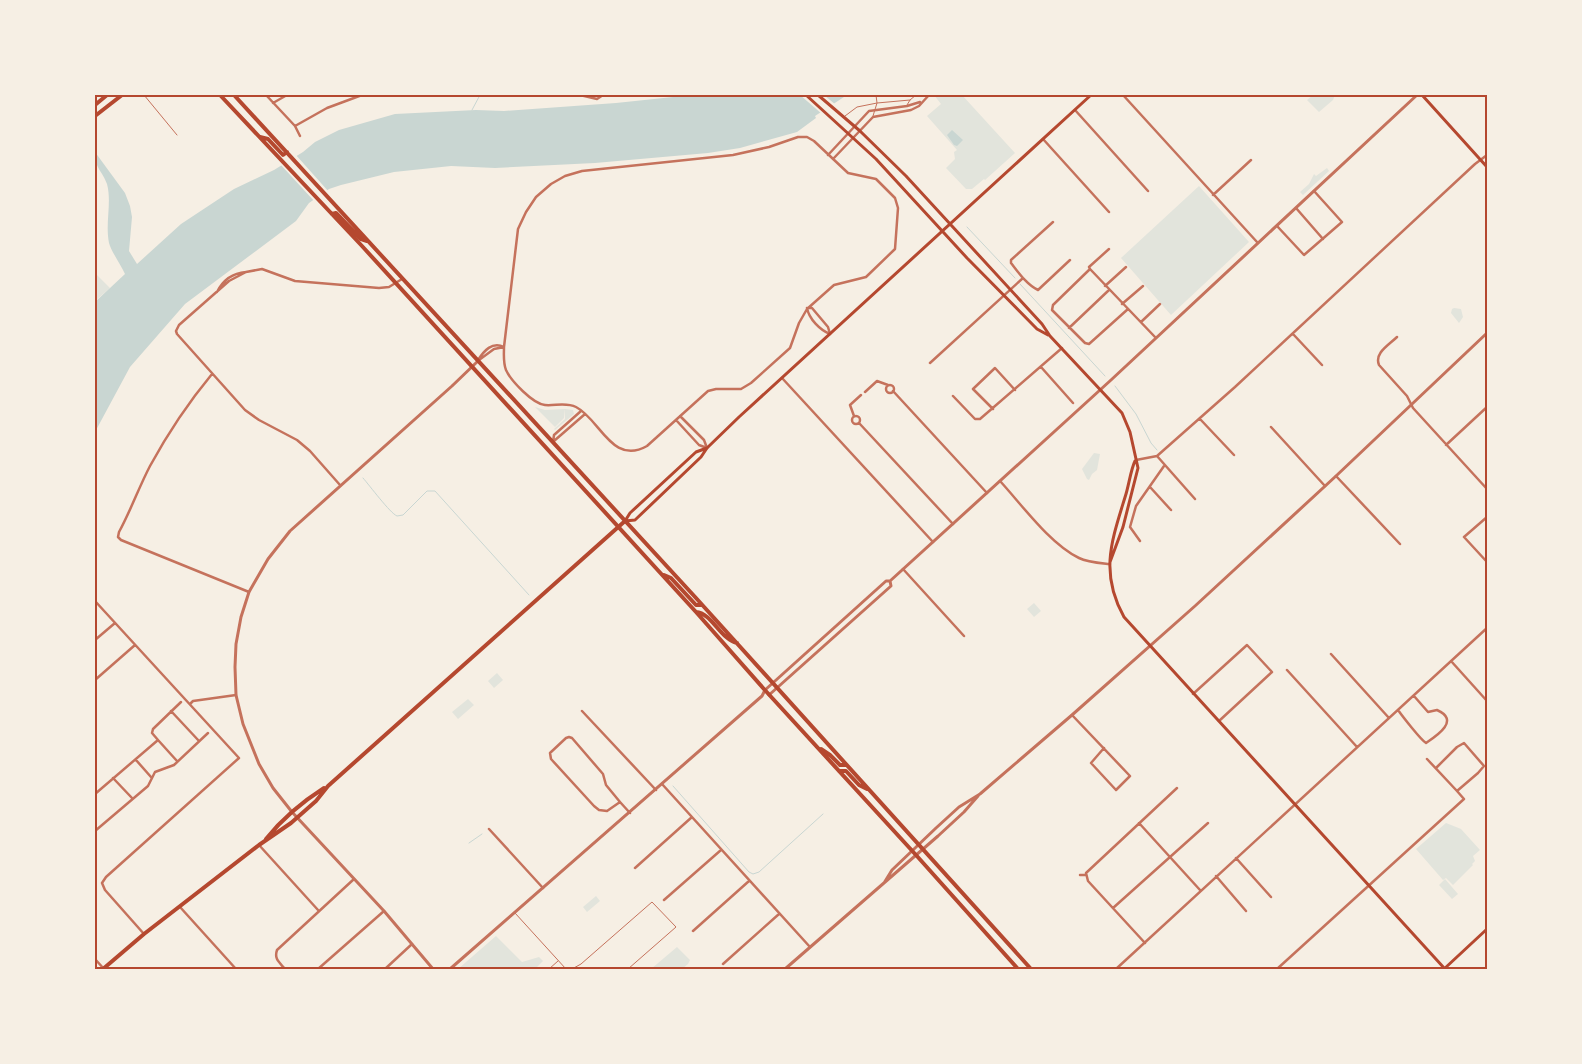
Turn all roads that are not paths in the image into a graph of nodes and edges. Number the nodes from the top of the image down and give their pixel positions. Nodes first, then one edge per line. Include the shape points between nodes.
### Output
1 (107, 95) edge
2 (122, 95) edge
3 (144, 95) edge
4 (220, 95) edge
5 (234, 95) edge
6 (266, 95) edge
7 (287, 95) edge
8 (362, 95) edge
9 (580, 95) edge
10 (602, 95) edge
11 (806, 95) edge
12 (818, 95) edge
13 (876, 95) edge
14 (916, 95) edge
15 (929, 95) edge
16 (1091, 95) edge
17 (1123, 95) edge
18 (1416, 95) edge
19 (1422, 95) edge
20 (910, 100) junction
21 (922, 102) junction
22 (273, 103) junction
23 (876, 103) junction
24 (95, 105) edge
25 (907, 106) junction
26 (876, 110) junction
27 (1075, 110) junction
28 (95, 116) edge
29 (873, 116) junction
30 (844, 117) junction
31 (295, 126) junction
32 (854, 126) junction
33 (860, 131) junction
34 (849, 132) junction
35 (177, 135) dead end
36 (300, 136) dead end
37 (260, 137) junction
38 (854, 138) junction
39 (1043, 139) junction
40 (289, 154) junction
41 (828, 155) junction
42 (1487, 155) edge
43 (833, 159) junction
44 (1251, 160) dead end
45 (1481, 160) junction
46 (1487, 167) edge
47 (1313, 190) junction
48 (1148, 191) dead end
49 (1213, 195) junction
50 (1295, 207) junction
51 (1109, 212) dead end
52 (332, 214) junction
53 (1053, 222) dead end
54 (950, 224) junction
55 (1276, 225) junction
56 (942, 231) junction
57 (1323, 239) junction
58 (369, 242) junction
59 (1257, 242) junction
60 (1109, 249) dead end
61 (1070, 260) dead end
62 (1126, 267) dead end
63 (1090, 269) junction
64 (1023, 278) junction
65 (403, 279) junction
66 (396, 284) junction
67 (1105, 286) junction
68 (1143, 286) dead end
69 (1010, 290) junction
70 (1109, 290) junction
71 (1004, 296) junction
72 (1122, 304) junction
73 (1160, 304) dead end
74 (807, 308) junction
75 (1128, 309) junction
76 (1141, 322) junction
77 (1069, 328) junction
78 (1487, 333) edge
79 (830, 334) junction
80 (1293, 334) junction
81 (1050, 336) junction
82 (1155, 337) junction
83 (1397, 337) dead end
84 (504, 347) junction
85 (1062, 348) junction
86 (478, 361) junction
87 (930, 363) dead end
88 (1322, 365) dead end
89 (472, 366) junction
90 (1041, 367) junction
91 (212, 374) junction
92 (782, 378) junction
93 (888, 385) junction
94 (1100, 389) junction
95 (1015, 390) junction
96 (893, 391) junction
97 (864, 392) dead end
98 (861, 395) dead end
99 (952, 396) dead end
100 (1073, 403) dead end
101 (1412, 404) junction
102 (1487, 408) edge
103 (993, 409) junction
104 (581, 410) junction
105 (585, 414) junction
106 (680, 416) junction
107 (854, 416) junction
108 (1200, 419) junction
109 (676, 420) junction
110 (859, 423) junction
111 (1271, 427) dead end
112 (553, 442) junction
113 (1446, 445) junction
114 (707, 448) junction
115 (1157, 456) junction
116 (1234, 456) dead end
117 (1135, 461) junction
118 (1164, 466) junction
119 (1336, 476) junction
120 (1000, 481) junction
121 (1487, 482) edge
122 (340, 485) junction
123 (1484, 485) junction
124 (1325, 486) junction
125 (1150, 487) junction
126 (1487, 489) edge
127 (987, 493) junction
128 (1195, 499) dead end
129 (1171, 510) dead end
130 (1487, 517) edge
131 (625, 521) junction
132 (953, 524) junction
133 (618, 528) junction
134 (1140, 541) dead end
135 (933, 542) junction
136 (1400, 544) dead end
137 (1487, 562) edge
138 (1109, 564) junction
139 (903, 569) junction
140 (660, 573) junction
141 (890, 581) junction
142 (249, 592) junction
143 (870, 596) junction
144 (95, 601) edge
145 (871, 604) junction
146 (702, 605) junction
147 (696, 612) junction
148 (115, 623) junction
149 (836, 627) junction
150 (1487, 628) edge
151 (837, 635) junction
152 (964, 636) dead end
153 (95, 640) edge
154 (737, 643) junction
155 (135, 645) junction
156 (1149, 646) junction
157 (1331, 654) dead end
158 (1451, 661) junction
159 (1287, 670) dead end
160 (95, 680) edge
161 (772, 683) junction
162 (777, 689) junction
163 (765, 690) junction
164 (1193, 694) junction
165 (236, 695) junction
166 (770, 695) junction
167 (763, 696) junction
168 (1414, 696) junction
169 (1487, 701) edge
170 (181, 702) dead end
171 (190, 704) junction
172 (1398, 710) junction
173 (171, 711) junction
174 (582, 711) dead end
175 (1072, 715) junction
176 (1390, 718) junction
177 (1218, 721) junction
178 (208, 733) dead end
179 (158, 740) junction
180 (199, 741) junction
181 (816, 745) junction
182 (1357, 747) junction
183 (1104, 748) junction
184 (1427, 758) dead end
185 (136, 760) junction
186 (177, 761) junction
187 (846, 765) junction
188 (1436, 768) junction
189 (839, 771) junction
190 (114, 778) junction
191 (151, 778) junction
192 (662, 784) junction
193 (328, 786) junction
194 (1176, 788) dead end
195 (656, 790) junction
196 (870, 790) junction
197 (1456, 791) junction
198 (95, 794) edge
199 (980, 794) junction
200 (132, 798) junction
201 (620, 802) junction
202 (1294, 804) junction
203 (292, 812) junction
204 (630, 813) junction
205 (298, 817) junction
206 (692, 818) junction
207 (1139, 823) junction
208 (1208, 823) dead end
209 (490, 829) dead end
210 (95, 831) edge
211 (264, 841) junction
212 (919, 844) junction
213 (259, 845) junction
214 (923, 849) junction
215 (720, 850) junction
216 (912, 850) junction
217 (916, 855) junction
218 (1170, 857) junction
219 (1236, 858) junction
220 (635, 868) dead end
221 (1080, 875) dead end
222 (1085, 875) junction
223 (1216, 876) junction
224 (354, 879) junction
225 (750, 881) junction
226 (97, 882) dead end
227 (102, 883) junction
228 (884, 883) junction
229 (1369, 885) junction
230 (543, 888) junction
231 (1200, 890) junction
232 (1271, 897) dead end
233 (664, 900) dead end
234 (180, 907) junction
235 (1113, 908) junction
236 (318, 910) junction
237 (384, 911) junction
238 (1246, 911) dead end
239 (515, 913) junction
240 (779, 914) junction
241 (1487, 929) edge
242 (996, 930) junction
243 (693, 931) dead end
244 (144, 934) junction
245 (989, 936) junction
246 (1144, 943) junction
247 (412, 944) junction
248 (810, 948) junction
249 (95, 959) edge
250 (558, 961) junction
251 (723, 964) dead end
252 (104, 969) edge
253 (236, 969) edge
254 (285, 969) edge
255 (318, 969) edge
256 (385, 969) edge
257 (433, 969) edge
258 (450, 969) edge
259 (550, 969) edge
260 (566, 969) edge
261 (572, 969) edge
262 (628, 969) edge
263 (785, 969) edge
264 (1018, 969) edge
265 (1031, 969) edge
266 (1116, 969) edge
267 (1277, 969) edge
268 (1444, 969) edge

1 - 24 main road
2 - 28 main road
3 - 35 lane
4 - 37 main road
5 - 40 main road
6 - 22 street
7 - 22 street
8 - 31 street via 327,108
9 - 10 street via 597,99
11 - 34 main road
12 - 30 main road
13 - 23 lane
14 - 20 lane
15 - 21 street
16 - 27 main road
17 - 49 street
18 - 47 street
19 - 45 main road
20 - 23 lane
20 - 25 lane
21 - 25 street
21 - 29 street via 911,110
22 - 31 street
23 - 26 lane
23 - 30 lane via 856,108
25 - 26 street
26 - 29 lane
26 - 32 street via 869,111
27 - 39 main road
27 - 48 street
29 - 33 street
30 - 32 main road
31 - 36 street
32 - 33 main road
32 - 34 street
33 - 38 street
33 - 54 main road
34 - 38 main road
34 - 41 street
37 - 40 main road via 268,139 283,155
37 - 52 main road
38 - 43 street
38 - 56 main road
39 - 51 street
39 - 54 main road
40 - 58 main road
41 - 43 street
41 - 84 street via 811,139 800,136 742,154 588,170 558,180 536,197 518,229
42 - 45 street
43 - 74 street via 851,175 878,180 895,198 898,205 896,247 866,277 834,285
44 - 49 street
45 - 46 main road
45 - 80 street
47 - 50 street
47 - 57 street via 1342,222
49 - 59 street
50 - 55 street
50 - 57 street
52 - 58 main road via 336,213
52 - 66 main road
53 - 64 street via 1011,260
54 - 56 main road
54 - 69 main road
55 - 57 street via 1304,255
55 - 59 street
56 - 71 main road
56 - 79 main road
58 - 65 main road
59 - 82 street
60 - 63 street
61 - 64 street via 1038,290
62 - 67 street
63 - 67 street
63 - 77 street via 1053,305 1052,310
64 - 69 street
65 - 66 street
65 - 86 main road
66 - 89 main road
66 - 91 street via 379,288 295,281 262,270 238,275 176,330
67 - 70 street
68 - 72 street
69 - 71 street
69 - 81 main road
70 - 72 street
70 - 77 street
71 - 81 main road via 1037,329
71 - 87 street
72 - 75 street
73 - 76 street
74 - 79 street via 808,315
74 - 79 street via 812,308
74 - 106 street via 790,348 751,383 741,389 711,390
75 - 76 street
75 - 77 street via 1089,344
76 - 82 street
78 - 101 street
79 - 92 main road
80 - 88 street
80 - 108 street
81 - 85 main road
82 - 94 street
83 - 101 street via 1379,355 1378,362
84 - 86 street via 491,346
84 - 104 street via 508,373 531,399 544,405 572,405
85 - 90 street
85 - 94 main road
86 - 89 street
86 - 112 main road
89 - 122 street
89 - 133 main road
90 - 95 street
90 - 100 street
91 - 122 street via 245,410 310,451
91 - 142 street via 171,428 118,537
92 - 114 main road
92 - 135 street
93 - 96 street via 894,386
93 - 96 street via 887,391
93 - 97 street via 877,381
94 - 117 main road via 1122,413 1130,432
94 - 120 street
95 - 103 street
95 - 103 street via 995,368 973,389
96 - 127 street
98 - 107 street via 850,405
99 - 103 street via 975,419
101 - 113 street
101 - 119 street
102 - 113 street
104 - 105 street
104 - 112 street via 554,435
105 - 109 street via 613,444 629,450 647,446
105 - 112 street
106 - 109 street
106 - 114 street via 704,440
107 - 110 street via 859,417
107 - 110 street via 853,422
108 - 115 street
108 - 116 street
109 - 114 street
110 - 132 street
111 - 124 street
112 - 131 main road
113 - 123 street
114 - 131 main road via 696,452
114 - 131 main road via 635,520
115 - 117 street
115 - 118 street
117 - 138 main road
117 - 138 main road via 1138,468 1134,487
118 - 125 street
118 - 128 street
119 - 124 street
119 - 136 street
120 - 127 street
120 - 138 street via 1065,550 1080,559
121 - 123 street
122 - 142 street via 290,531
123 - 126 street
124 - 156 street
125 - 129 street
125 - 134 street via 1136,506 1130,526
127 - 132 street
130 - 137 street via 1464,537
131 - 133 main road
131 - 146 main road
132 - 135 street
133 - 140 main road
133 - 193 main road
135 - 139 street
138 - 156 main road via 1115,602
139 - 141 street
139 - 152 street
140 - 146 main road via 671,578 696,605
140 - 147 main road
141 - 143 street
141 - 145 street via 890,586
142 - 165 street via 236,644
143 - 145 street
143 - 149 street
144 - 148 street
145 - 151 street
146 - 154 main road
147 - 154 main road via 703,614 730,641
147 - 163 main road
148 - 153 street
148 - 155 street
149 - 151 street
149 - 161 street
150 - 158 street
151 - 162 street
154 - 161 main road
155 - 160 street
155 - 171 street
156 - 164 main road
156 - 175 street
157 - 176 street
158 - 168 street
158 - 169 street
159 - 182 street
161 - 162 main road
161 - 163 street
162 - 166 street
162 - 187 main road
163 - 166 main road
163 - 167 street
164 - 177 main road
164 - 177 street via 1247,645 1272,672
165 - 171 street
165 - 203 street via 242,724 258,764
166 - 167 street
166 - 181 main road
167 - 192 street
168 - 172 street
168 - 172 street via 1428,712 1437,710 1445,716 1447,725 1436,736 1423,742
170 - 173 street
171 - 227 street via 239,758
172 - 176 street
173 - 179 street via 153,729
173 - 180 street
174 - 195 street
175 - 183 street
175 - 199 street
176 - 182 street
177 - 202 main road
178 - 180 street
179 - 185 street
179 - 186 street
180 - 186 street
181 - 187 main road via 840,765
181 - 189 main road
182 - 202 street
183 - 183 street via 1090,762 1116,790 1130,776
184 - 188 street
185 - 190 street
185 - 191 street
186 - 191 street via 158,769
187 - 196 main road
188 - 197 street
188 - 197 street via 1464,743 1484,766
189 - 196 main road via 846,770 860,785
189 - 216 main road
190 - 198 street
190 - 200 street
191 - 200 street via 148,786
192 - 195 street
192 - 206 street
193 - 203 main road
193 - 205 main road
194 - 207 street
195 - 204 street
196 - 212 main road
197 - 229 street via 1464,799
199 - 212 street via 959,807
199 - 214 street
200 - 210 street
201 - 201 street via 606,785 603,774 572,738 566,738 550,753 551,758 599,810 607,811
201 - 204 street
202 - 219 street
202 - 229 main road
203 - 205 street
203 - 211 main road
204 - 230 street
205 - 211 main road
205 - 224 street
206 - 215 street
206 - 220 street
207 - 218 street
207 - 222 street
208 - 218 street
209 - 230 street
211 - 213 main road
212 - 214 main road
212 - 216 street
213 - 234 main road
213 - 236 street
214 - 217 street
214 - 242 main road
215 - 225 street
215 - 233 street
216 - 217 main road
216 - 228 street
217 - 228 street
217 - 245 main road
218 - 231 street
218 - 235 street
219 - 223 street
219 - 232 street
221 - 222 street
222 - 235 street
223 - 231 street
223 - 238 street
224 - 236 street
224 - 237 street
225 - 240 street
225 - 243 street
226 - 227 street
227 - 244 street via 104,890
228 - 248 street
229 - 267 street
229 - 268 main road
230 - 239 street
231 - 246 street
234 - 244 main road
234 - 253 street
235 - 246 street
236 - 254 street via 276,950 275,956
237 - 247 street
237 - 255 street
239 - 250 lane
239 - 258 street
240 - 248 street
240 - 251 street
241 - 268 main road
242 - 245 main road
242 - 265 main road
244 - 252 main road
245 - 264 main road
246 - 266 street
247 - 256 street
247 - 257 street
248 - 263 street
249 - 252 street
250 - 259 lane
250 - 260 lane
261 - 262 lane via 652,902 676,927

